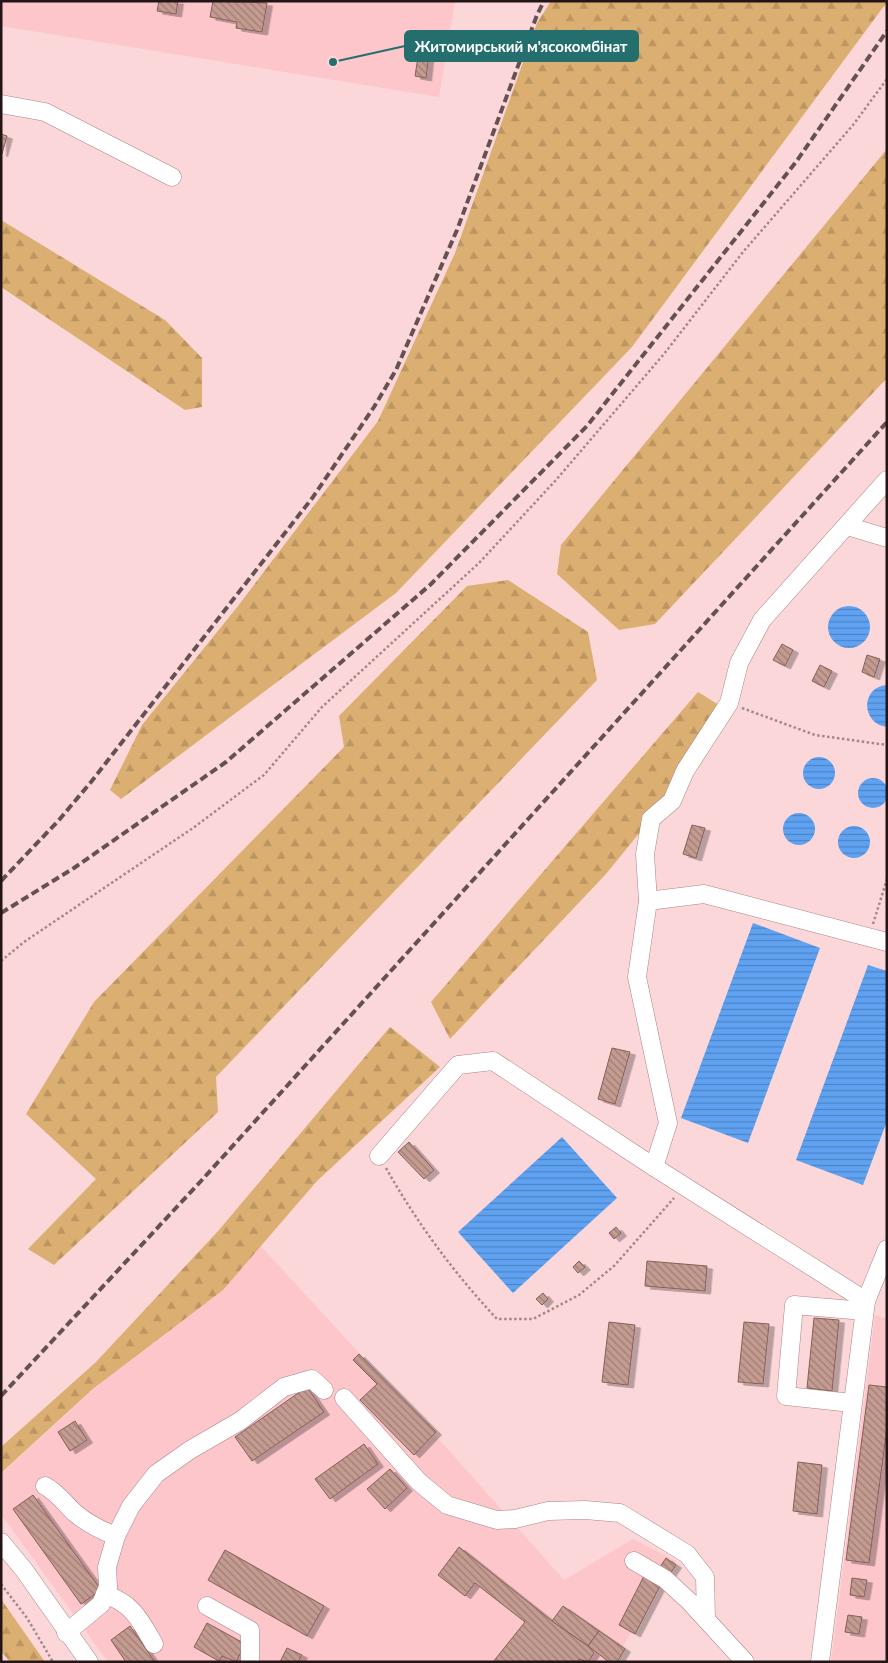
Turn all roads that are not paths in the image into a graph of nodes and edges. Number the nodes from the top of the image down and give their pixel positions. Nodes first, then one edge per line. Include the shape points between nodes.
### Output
1 (1, 104) edge
2 (172, 177) dead end
3 (887, 480) edge
4 (847, 526) junction
5 (887, 538) edge
6 (648, 901) junction
7 (887, 942) edge
8 (379, 1156) road end
9 (654, 1167) junction
10 (887, 1248) edge
11 (865, 1306) junction
12 (324, 1390) dead end
13 (344, 1398) dead end
14 (852, 1404) junction
15 (44, 1486) dead end
16 (116, 1536) junction
17 (1, 1542) edge
18 (634, 1561) dead end
19 (105, 1594) junction
20 (207, 1606) dead end
21 (706, 1619) junction
22 (66, 1633) junction
23 (154, 1644) dead end
24 (89, 1662) edge
25 (250, 1662) edge
26 (745, 1662) edge
27 (820, 1662) edge

1 - 2 lane via 46,112
3 - 4 lane
4 - 5 lane
4 - 6 lane via 762,620 740,663 729,703 685,771 672,801 651,820 645,854
6 - 7 lane via 704,894
6 - 9 lane via 637,977 668,1123
8 - 9 lane via 458,1065 493,1061
9 - 11 lane
10 - 11 lane
11 - 14 lane
11 - 14 lane via 794,1305 786,1396
12 - 16 lane via 312,1378 284,1387 240,1421 190,1450 156,1474 131,1506
13 - 21 lane via 419,1482 448,1505 497,1520 515,1520 548,1511 585,1510 620,1514 687,1554 705,1577
14 - 27 lane
15 - 16 lane via 95,1528
16 - 19 lane via 107,1567
17 - 22 lane
18 - 21 lane via 665,1579
19 - 22 lane via 101,1604
19 - 23 lane via 120,1599 135,1612
20 - 25 lane via 250,1630
21 - 26 lane
22 - 24 lane

